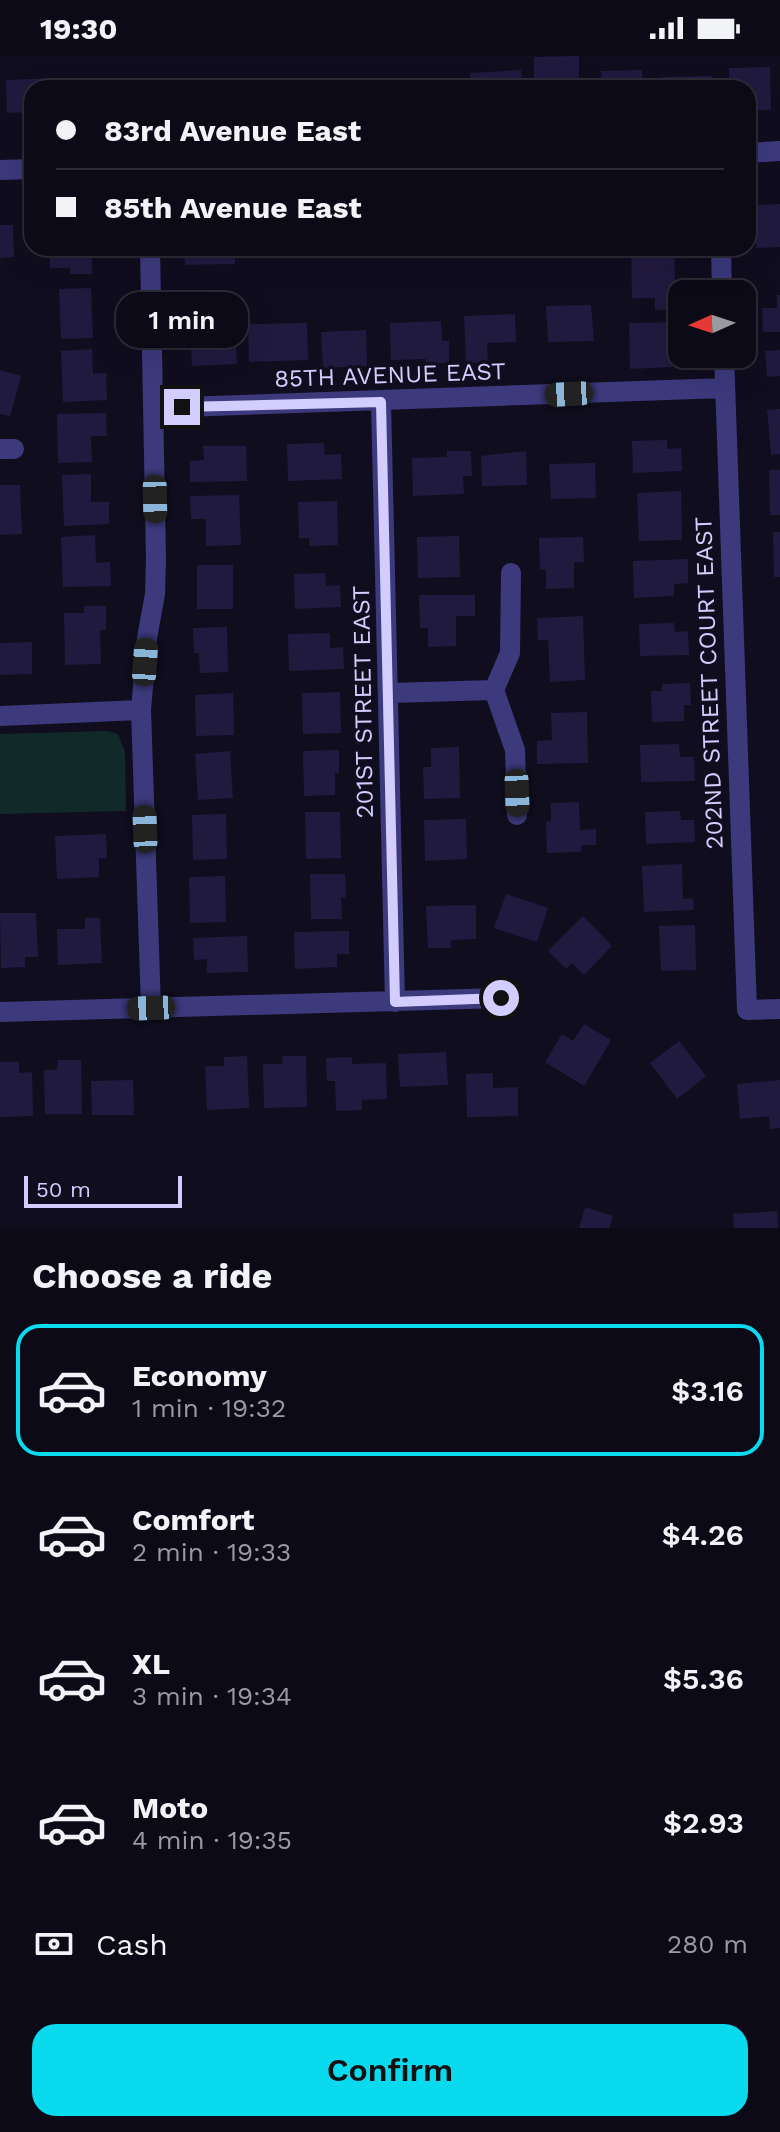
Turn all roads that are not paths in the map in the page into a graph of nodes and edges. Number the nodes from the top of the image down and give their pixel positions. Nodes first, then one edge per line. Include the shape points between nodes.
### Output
1 (780, 151) edge
2 (756, 152) edge
3 (24, 169) edge
4 (0, 170) edge
5 (150, 256) edge
6 (721, 256) edge
7 (722, 280) edge
8 (724, 368) edge
9 (725, 388) junction
10 (381, 402) junction
11 (154, 408) junction
12 (511, 573) dead end
13 (494, 690) junction
14 (390, 693) junction
15 (141, 710) junction
16 (0, 716) edge
17 (517, 815) dead end
18 (501, 998) dead end
19 (395, 1002) junction
20 (151, 1008) junction
21 (780, 1009) edge
22 (0, 1012) edge

1 - 2 street
3 - 4 street
5 - 11 street
6 - 7 street
8 - 9 street, 202ND STREET COURT EAST
9 - 10 street, 85TH AVENUE EAST
9 - 21 street, 202ND STREET COURT EAST via 747,1010
10 - 11 street, 85TH AVENUE EAST
10 - 14 street, 201ST STREET EAST
11 - 15 street via 155,594
12 - 13 street via 510,653
13 - 14 street
13 - 17 street via 515,750
14 - 19 street, 201ST STREET EAST
15 - 16 street
15 - 20 street
18 - 19 street
19 - 20 street
20 - 22 street

